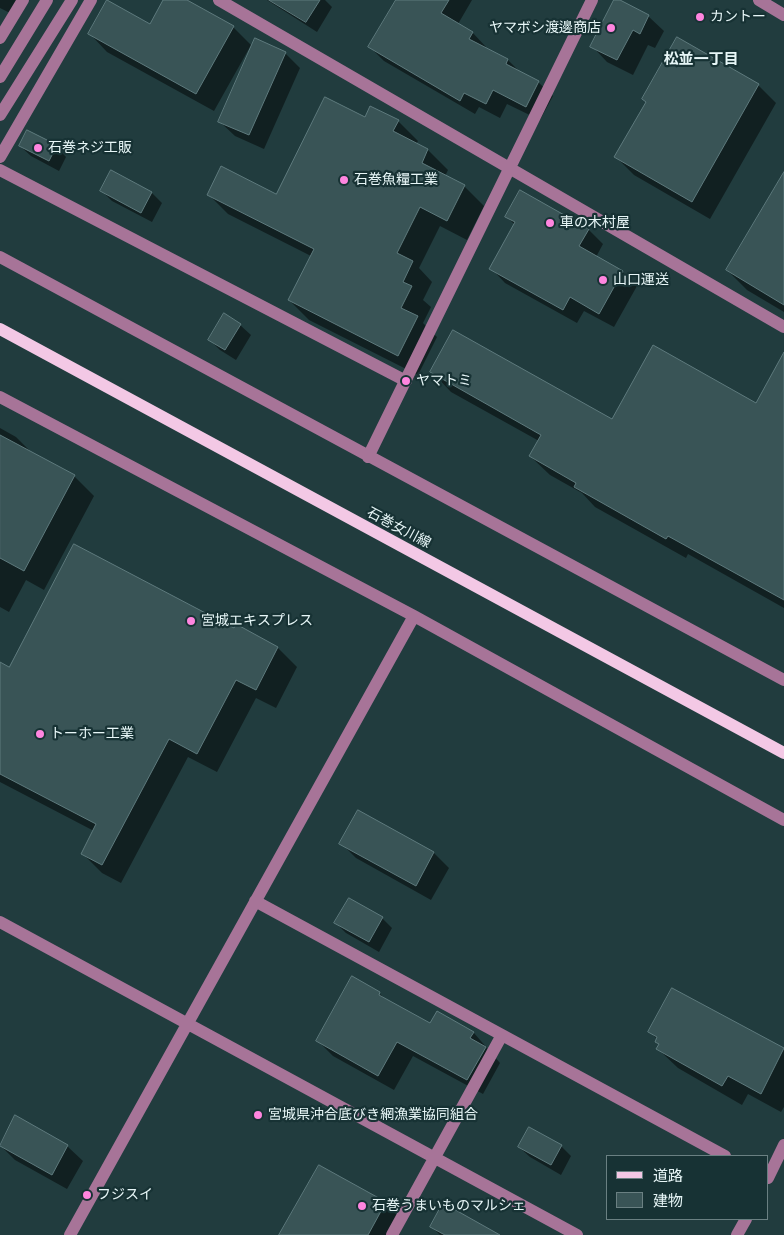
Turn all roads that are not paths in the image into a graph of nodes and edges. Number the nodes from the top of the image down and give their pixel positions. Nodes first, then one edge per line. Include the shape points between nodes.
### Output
1 (23, 0) edge
2 (47, 0) edge
3 (72, 0) edge
4 (91, 0) edge
5 (219, 0) edge
6 (592, 0) edge
7 (758, 0) edge
8 (784, 15) edge
9 (0, 38) edge
10 (0, 77) edge
11 (0, 115) edge
12 (0, 157) edge
13 (0, 170) edge
14 (509, 170) junction
15 (0, 257) edge
16 (784, 327) edge
17 (0, 330) edge
18 (406, 381) junction
19 (0, 397) edge
20 (368, 457) junction
21 (414, 616) junction
22 (784, 680) edge
23 (784, 753) edge
24 (784, 820) edge
25 (255, 901) junction
26 (0, 922) edge
27 (187, 1024) junction
28 (502, 1035) junction
29 (784, 1146) edge
30 (723, 1155) edge
31 (434, 1158) junction
32 (769, 1176) edge
33 (746, 1220) edge
34 (76, 1233) edge
35 (392, 1235) edge
36 (577, 1235) edge
37 (738, 1235) edge

1 - 9 street
2 - 10 street
3 - 11 street
4 - 12 street
5 - 14 street
6 - 14 street
7 - 8 street
13 - 18 street
14 - 16 street
14 - 18 street
15 - 20 street
17 - 23 main road, 石巻女川線
18 - 20 street
19 - 21 street
20 - 22 street
21 - 24 street
21 - 25 street
25 - 27 street
25 - 28 street
26 - 27 street
27 - 31 street
27 - 34 street
28 - 30 street
28 - 31 street
29 - 32 street
31 - 35 street
31 - 36 street
33 - 37 street

